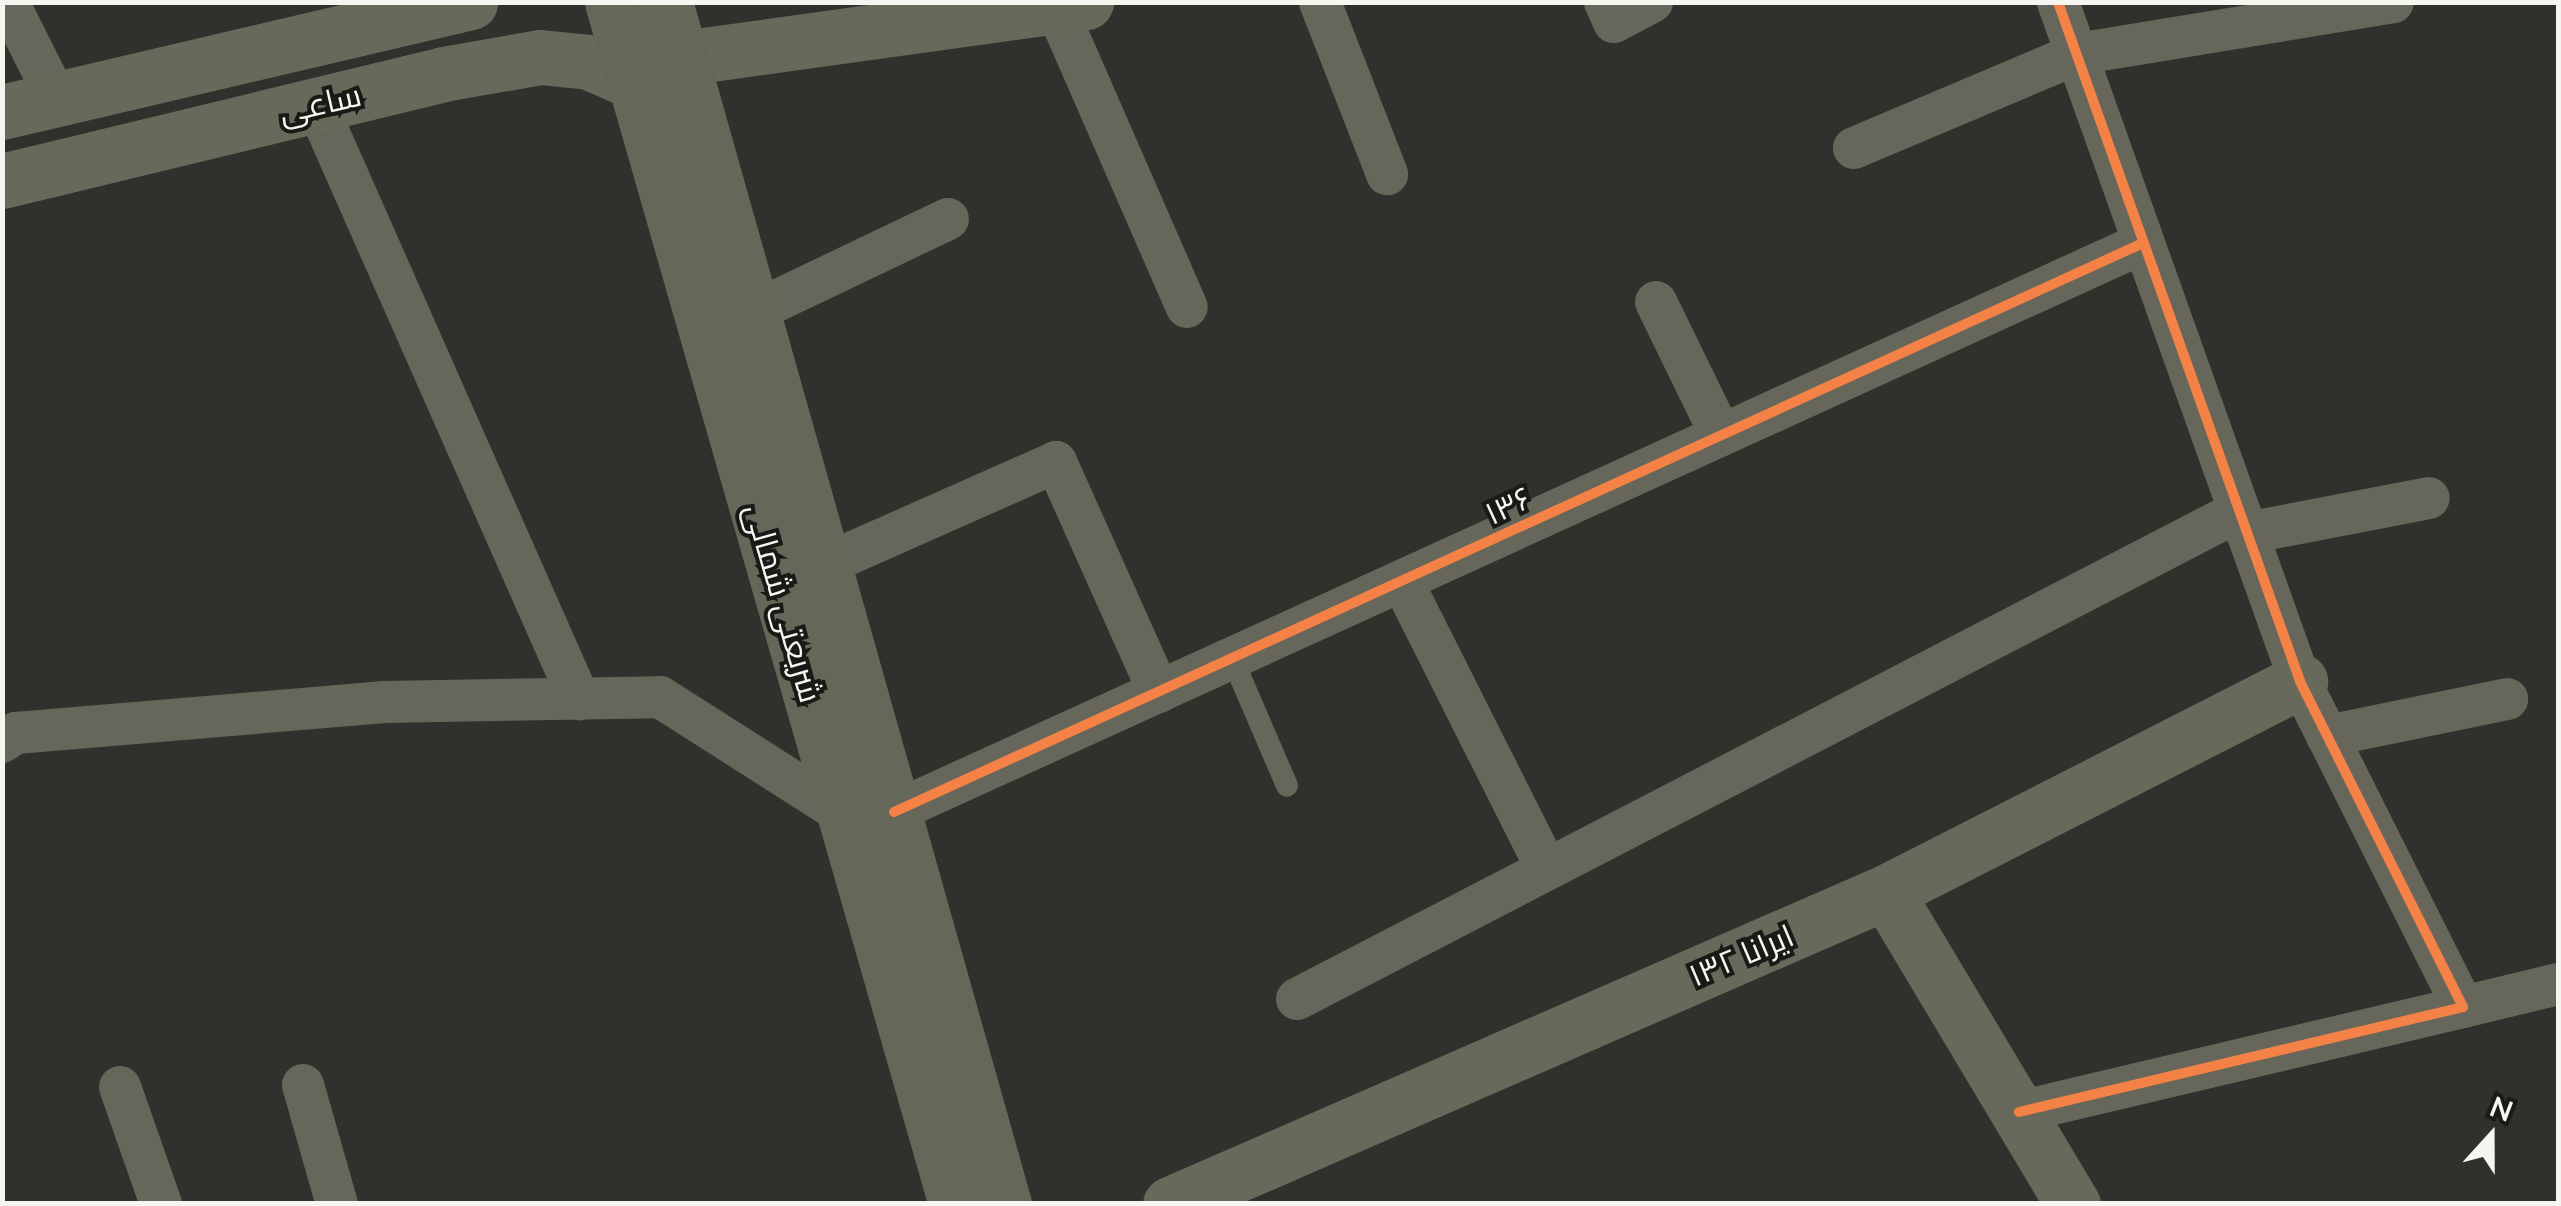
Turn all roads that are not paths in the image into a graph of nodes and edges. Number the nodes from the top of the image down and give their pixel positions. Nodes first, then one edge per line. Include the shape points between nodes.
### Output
1 (8, 2) edge
2 (612, 2) edge
3 (665, 2) edge
4 (1320, 2) edge
5 (1605, 2) edge
6 (1652, 2) edge
7 (2058, 2) edge
8 (2393, 2) edge
9 (1071, 6) edge
10 (448, 7) edge
11 (2076, 54) junction
12 (660, 71) junction
13 (444, 74) junction
14 (56, 98) junction
15 (316, 104) junction
16 (2, 112) edge
17 (1854, 148) dead end
18 (1387, 174) dead end
19 (2, 181) edge
20 (948, 219) dead end
21 (2143, 243) junction
22 (1656, 302) dead end
23 (1186, 306) dead end
24 (753, 312) junction
25 (1722, 435) junction
26 (2430, 498) dead end
27 (2243, 522) junction
28 (824, 566) junction
29 (1402, 580) junction
30 (1232, 658) junction
31 (2300, 681) junction
32 (1159, 692) junction
33 (579, 698) junction
34 (2507, 699) dead end
35 (7, 726) edge
36 (2327, 736) junction
37 (1286, 786) dead end
38 (868, 812) junction
39 (1547, 869) junction
40 (1886, 892) junction
41 (2558, 984) edge
42 (1297, 999) dead end
43 (2463, 1007) junction
44 (302, 1084) dead end
45 (120, 1087) dead end
46 (2019, 1112) junction
47 (161, 1204) edge
48 (338, 1204) edge
49 (956, 1204) edge
50 (1004, 1204) edge
51 (1170, 1204) edge
52 (2073, 1204) edge

1 - 14 street
2 - 12 main road, شریعتی شمالی
3 - 12 main road, شریعتی شمالی
4 - 18 street
5 - 6 street via 1614,22
7 - 11 street
8 - 11 street
9 - 12 street
9 - 23 street
10 - 13 street
10 - 14 street, ساعی
11 - 17 street
11 - 21 street
12 - 13 street, ساعی via 540,58
12 - 24 main road, شریعتی شمالی
12 - 38 main road, شریعتی شمالی
13 - 15 street, ساعی
14 - 16 street, ساعی
15 - 19 street, ساعی
15 - 33 street
20 - 24 street
21 - 25 street, ۱۳۶
21 - 27 street
22 - 25 street
24 - 28 main road, شریعتی شمالی
25 - 29 street, ۱۳۶
26 - 27 street
27 - 31 street
27 - 39 street
28 - 32 street via 1056,462
28 - 38 main road, شریعتی شمالی
29 - 30 street, ۱۳۶
29 - 39 street
30 - 32 street, ۱۳۶
30 - 37 lane
31 - 36 street
31 - 40 street, ایرانا ۱۳۲
32 - 38 street, ۱۳۶
33 - 35 street via 385,702
33 - 38 street via 660,697
34 - 36 street
36 - 43 street
38 - 49 main road, شریعتی شمالی
38 - 50 main road, شریعتی شمالی
39 - 42 street
40 - 46 street
40 - 51 street, ایرانا ۱۳۲
41 - 43 street
43 - 46 street
44 - 48 street
45 - 47 street
46 - 52 street

